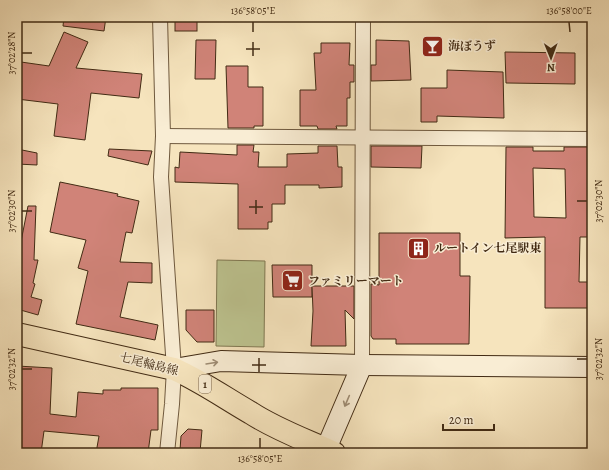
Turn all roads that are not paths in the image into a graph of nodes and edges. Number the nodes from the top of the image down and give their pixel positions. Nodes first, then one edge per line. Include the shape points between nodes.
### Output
1 (160, 17) edge
2 (363, 17) edge
3 (163, 136) junction
4 (363, 138) junction
5 (592, 139) edge
6 (17, 334) edge
7 (362, 365) junction
8 (592, 367) edge
9 (174, 369) junction
10 (330, 451) edge
11 (166, 453) edge

1 - 3 street
2 - 4 street
3 - 4 street
3 - 9 street via 161,177
4 - 5 street
4 - 7 street
6 - 9 main road, 七尾輪島線 / 1
7 - 8 street
9 -> 7 street via 221,361
7 -> 10 street
9 - 10 main road, 七尾輪島線 / 1 via 196,379 283,431
9 - 11 street

